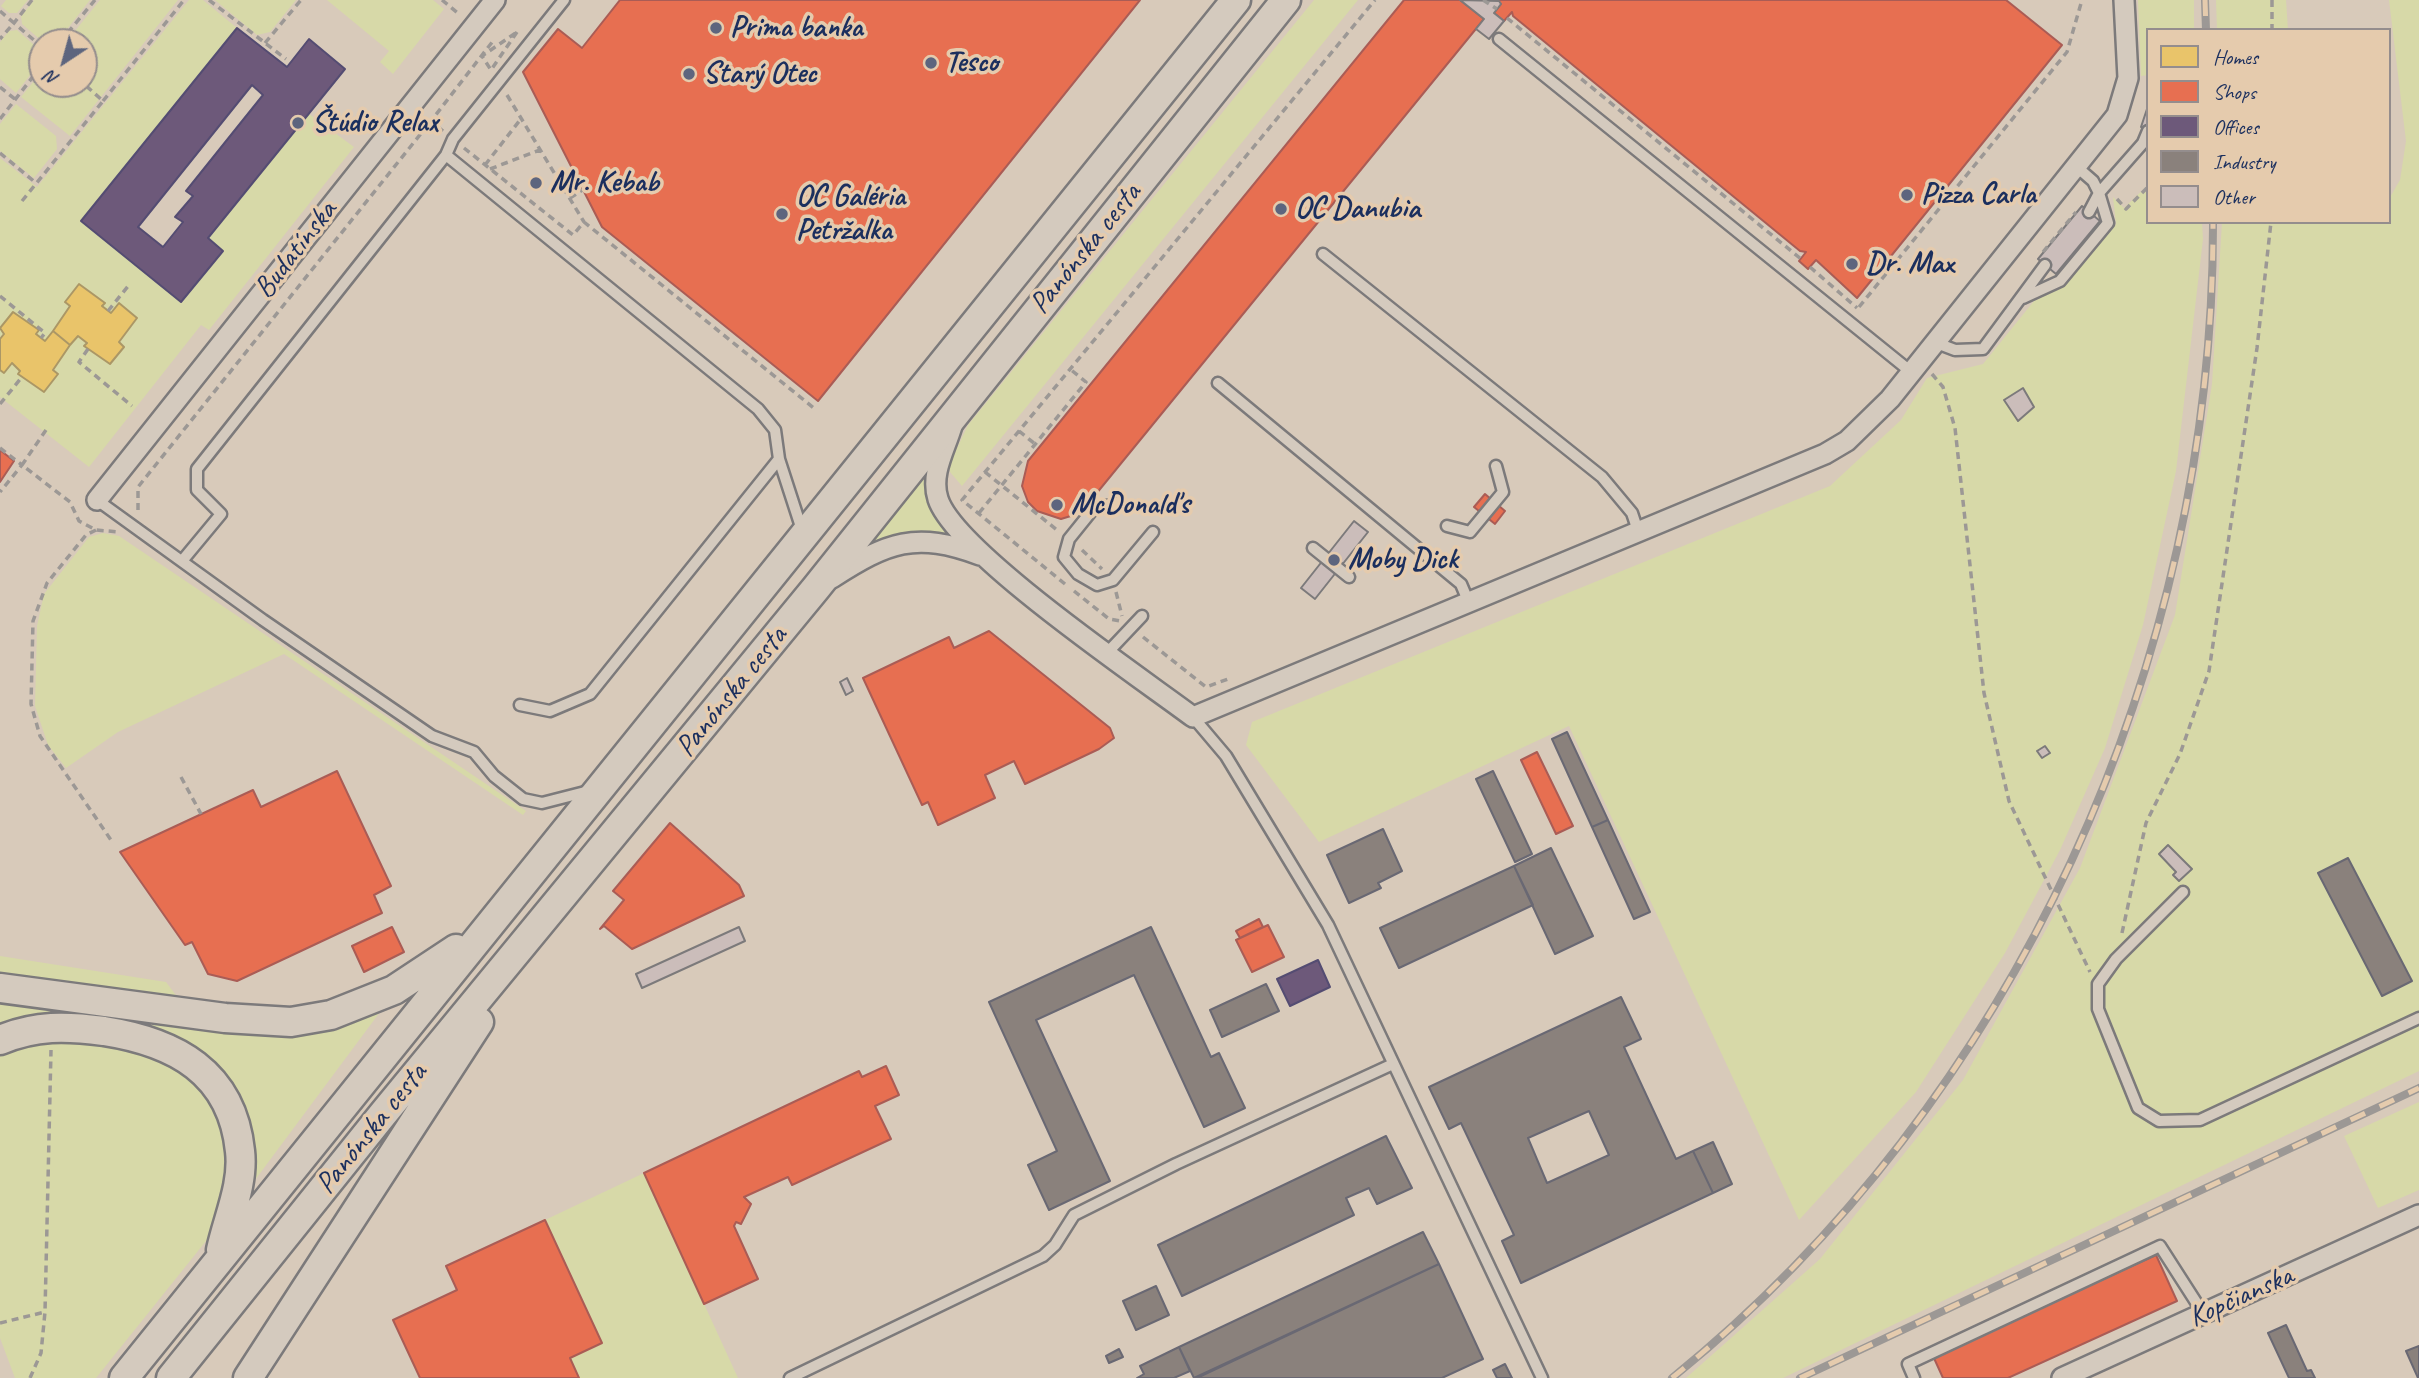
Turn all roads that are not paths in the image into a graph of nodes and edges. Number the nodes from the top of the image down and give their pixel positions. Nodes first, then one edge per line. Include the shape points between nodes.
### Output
1 (495, 0) edge
2 (564, 0) edge
3 (1236, 0) edge
4 (1286, 0) edge
5 (2124, 0) edge
6 (1499, 39) dead end
7 (2146, 136) edge
8 (446, 155) junction
9 (2077, 168) junction
10 (2099, 193) junction
11 (2089, 212) dead end
12 (1323, 254) dead end
13 (2045, 265) dead end
14 (2023, 298) junction
15 (1934, 342) junction
16 (1915, 365) junction
17 (1218, 383) dead end
18 (956, 413) junction
19 (779, 459) junction
20 (1496, 466) dead end
21 (97, 500) joint
22 (1119, 504) dead end
23 (1447, 527) dead end
24 (1638, 531) junction
25 (1153, 532) dead end
26 (803, 534) junction
27 (1313, 548) dead end
28 (982, 555) junction
29 (182, 561) junction
30 (1349, 577) dead end
31 (816, 588) junction
32 (1469, 603) junction
33 (1142, 616) dead end
34 (1107, 653) junction
35 (520, 705) dead end
36 (1194, 718) junction
37 (597, 789) junction
38 (2183, 892) dead end
39 (486, 927) junction
40 (540, 927) junction
41 (0, 988) edge
42 (2419, 1018) edge
43 (0, 1041) edge
44 (1392, 1064) junction
45 (2419, 1216) edge
46 (218, 1261) junction
47 (2203, 1313) junction
48 (124, 1378) edge
49 (171, 1378) edge
50 (247, 1378) edge
51 (790, 1378) edge
52 (1542, 1378) edge
53 (1914, 1378) edge
54 (2063, 1378) edge

1 - 21 street, Budatínska
2 - 8 lane via 453,139
3 - 26 main road, Panónska cesta
4 - 18 main road, Panónska cesta
5 - 9 street via 2128,59 2124,96 2106,132
6 - 16 lane
7 - 10 lane
8 - 19 lane via 758,408 775,430
8 - 29 lane via 197,469 197,490 221,514
9 - 10 lane
9 - 15 street
10 - 11 lane
10 - 14 lane via 2108,223 2060,281
12 - 24 lane via 1602,477 1632,513
13 - 14 lane
14 - 15 lane via 1983,349 1955,350
15 - 16 street
16 - 24 street via 1890,399 1847,441
17 - 32 lane via 1461,584
18 - 28 street via 938,465 936,491 944,512
18 - 31 main road, Panónska cesta
19 - 26 lane
19 - 35 lane via 590,694 550,711
20 - 23 lane via 1503,492 1470,531
21 - 29 lane
22 - 25 lane via 1094,508 1069,539 1066,562 1086,580 1102,585 1113,580
24 - 32 street
26 - 37 main road, Panónska cesta
27 - 30 lane
28 - 31 street via 944,543 901,542 867,555
28 - 34 street
29 - 37 lane via 432,736 474,752 494,776 530,802
31 - 40 main road, Panónska cesta
32 - 36 street
33 - 34 lane
34 - 36 street
36 - 44 lane via 1226,756 1328,925
37 - 39 main road, Panónska cesta
38 - 42 lane via 2116,959 2098,984 2098,1009 2138,1108 2160,1121 2200,1121
39 - 41 main road via 403,986 354,1008 300,1021 268,1023
39 - 46 main road, Panónska cesta
40 - 49 main road, Panónska cesta
40 - 50 main road
43 - 46 main road via 52,1026 120,1034 162,1044 196,1065 219,1091 233,1118 241,1164
44 - 51 lane via 1074,1215 1043,1256
44 - 52 lane
45 - 47 street, Kopčianska
46 - 48 main road, Panónska cesta
47 - 53 lane via 2160,1246 1908,1364
47 - 54 street, Kopčianska

